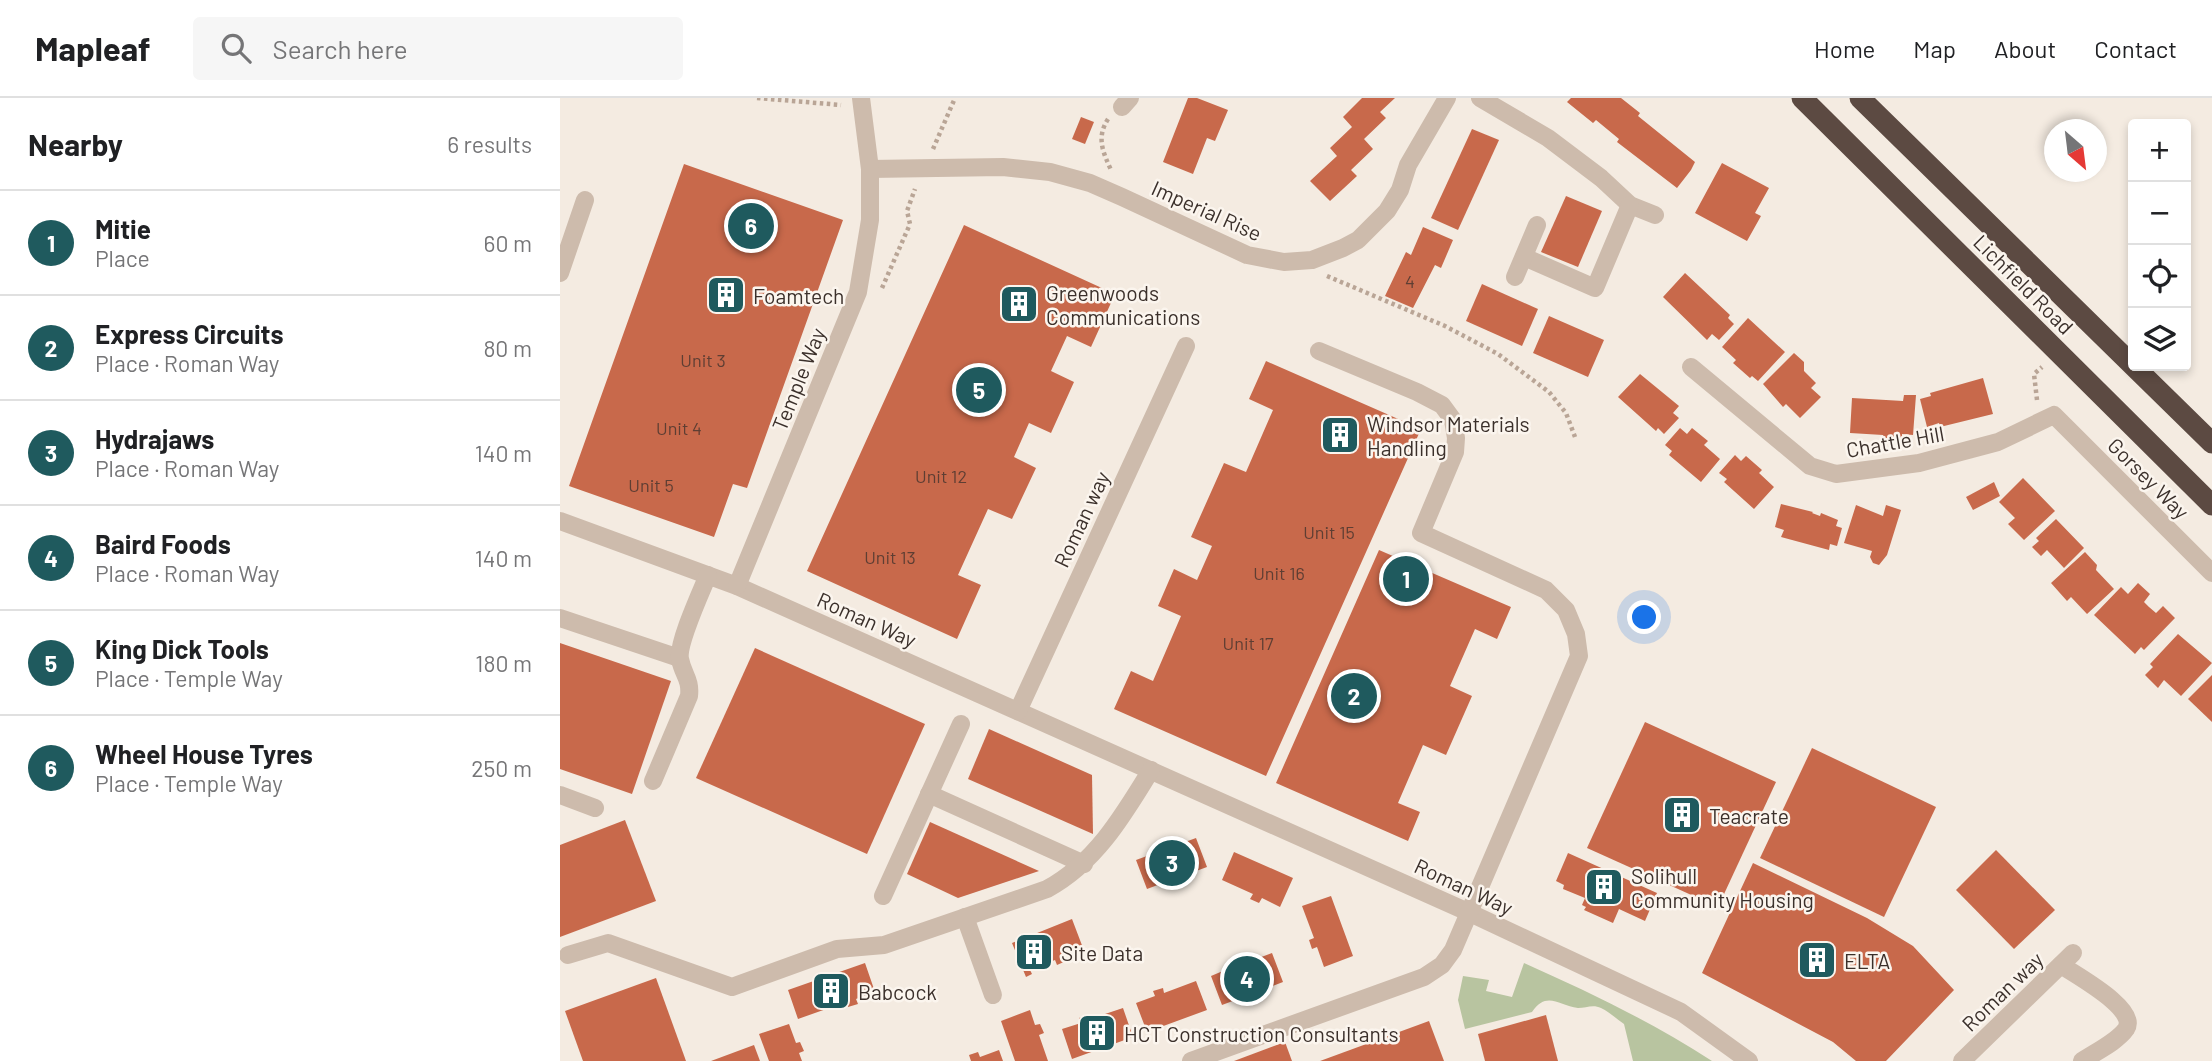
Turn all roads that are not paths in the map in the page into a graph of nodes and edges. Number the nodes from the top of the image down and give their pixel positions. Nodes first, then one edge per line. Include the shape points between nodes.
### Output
1 (1447, 98) edge
2 (1480, 98) edge
3 (1802, 98) edge
4 (1860, 98) edge
5 (862, 102) edge
6 (870, 169) junction
7 (585, 200) dead end
8 (1630, 205) junction
9 (1655, 215) dead end
10 (1537, 225) dead end
11 (567, 229) edge
12 (1524, 257) junction
13 (560, 273) edge
14 (1515, 277) dead end
15 (1186, 346) dead end
16 (1319, 351) dead end
17 (1691, 368) dead end
18 (2046, 419) joint
19 (2212, 443) edge
20 (2212, 505) edge
21 (560, 521) edge
22 (2212, 573) edge
23 (708, 575) junction
24 (737, 586) junction
25 (560, 618) edge
26 (680, 658) junction
27 (1018, 711) junction
28 (961, 724) dead end
29 (1151, 770) junction
30 (653, 781) dead end
31 (929, 794) junction
32 (560, 795) edge
33 (595, 808) dead end
34 (1084, 864) junction
35 (883, 896) dead end
36 (1468, 912) junction
37 (965, 918) junction
38 (568, 955) dead end
39 (993, 995) dead end
40 (1191, 1061) edge
41 (1749, 1061) edge
42 (1962, 1061) edge
43 (2082, 1061) edge

1 - 6 street, Imperial Rise via 1387,211 1358,240 1312,260 1284,262 1247,255 1067,176 1003,167
2 - 8 street via 1548,138
3 - 20 highway, Lichfield Road
4 - 19 highway, Lichfield Road
5 - 6 street, Temple Way
6 - 24 street, Temple Way via 870,220 858,292
7 - 11 street
8 - 9 street
8 - 12 street via 1595,288
10 - 12 street
11 - 13 street
12 - 14 street
15 - 27 street, Roman way
16 - 36 street, Roman way via 1442,405 1453,420 1455,452 1421,533 1546,590 1566,610 1576,634 1579,656
17 - 18 street, Chattle Hill via 1810,466 1836,474 1919,463 1998,442
18 - 22 street, Gorsey Way
21 - 23 street, Roman Way
23 - 24 street, Roman Way
23 - 26 street
24 - 27 street, Roman Way
25 - 26 street
26 - 30 street via 690,696
27 - 29 street, Roman Way
28 - 31 street
29 - 34 street via 1124,814
29 - 36 street, Roman Way
31 - 34 street
31 - 35 street
32 - 33 street
34 - 37 street via 1047,889
36 - 40 street, Roman way via 1453,950 1424,977
36 - 41 street, Roman Way via 1681,1012
37 - 38 street via 884,945 837,948 733,987 608,943
37 - 39 street
42 - 43 street, Roman way via 2067,959 2114,1001 2128,1024 2124,1032

